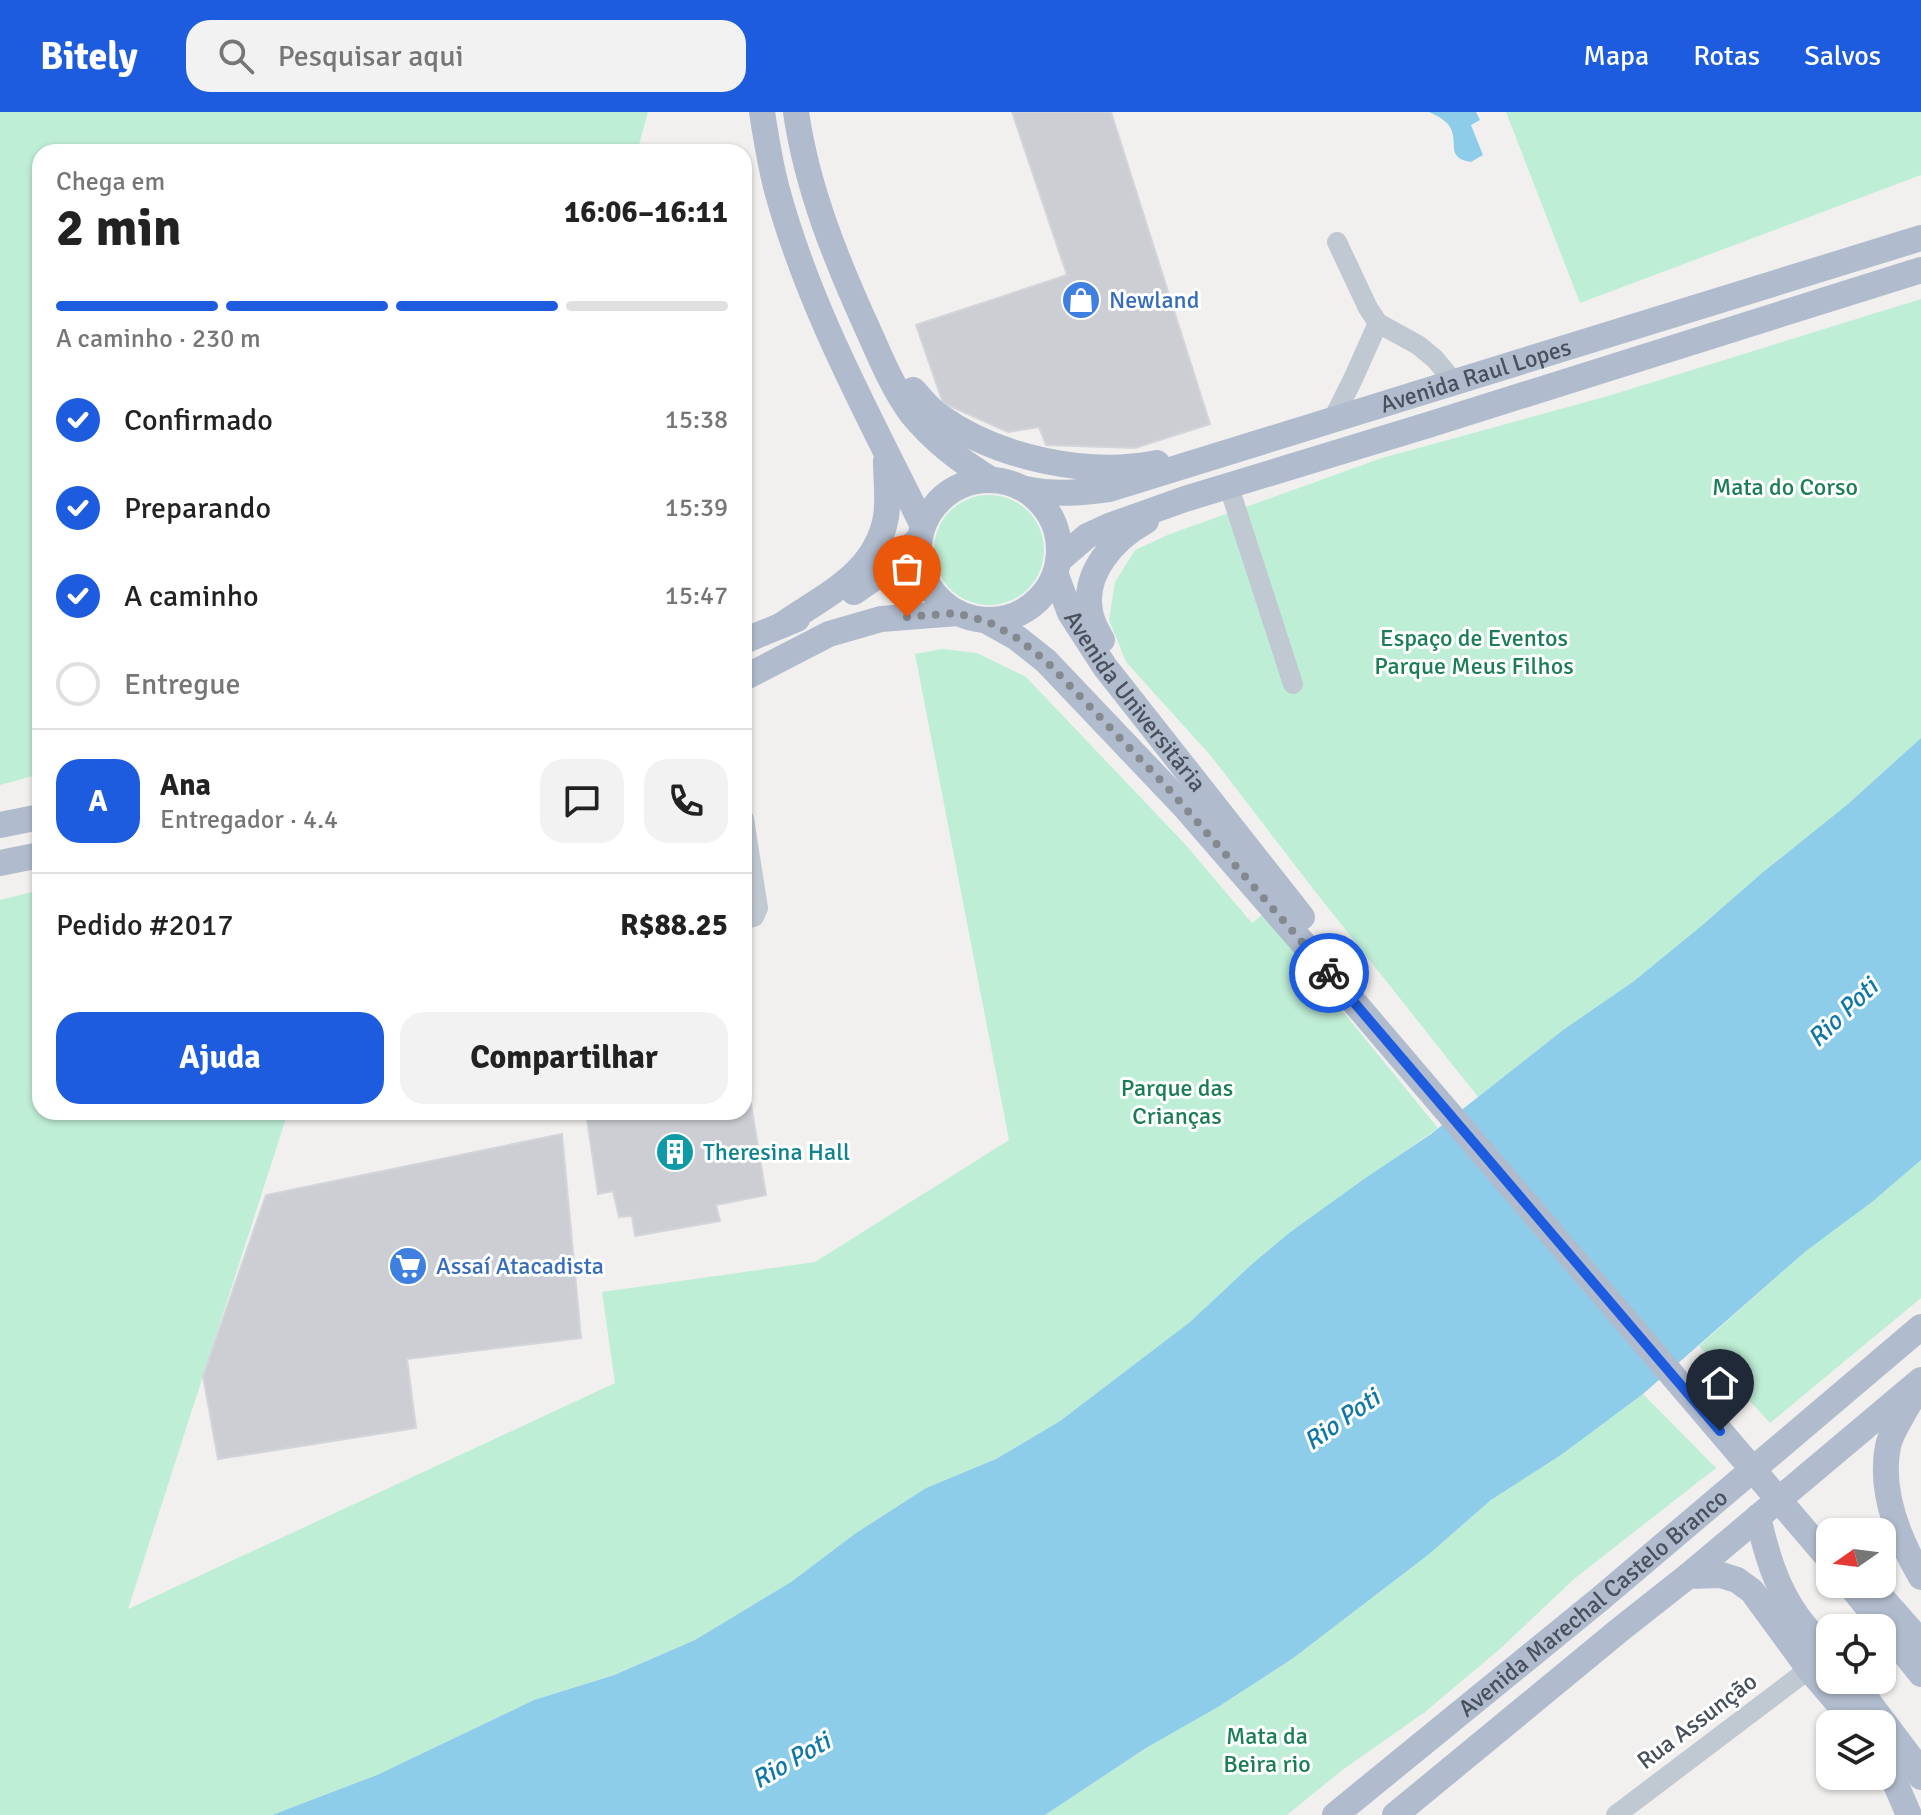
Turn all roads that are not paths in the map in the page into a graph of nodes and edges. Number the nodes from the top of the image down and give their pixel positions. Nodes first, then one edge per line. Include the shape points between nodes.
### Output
1 (762, 112) edge
2 (796, 112) edge
3 (1921, 238) edge
4 (1337, 242) dead end
5 (1921, 270) edge
6 (1378, 323) junction
7 (1546, 354) junction
8 (888, 375) junction
9 (1454, 382) junction
10 (1555, 385) junction
11 (1332, 421) junction
12 (1235, 451) junction
13 (886, 453) junction
14 (990, 479) junction
15 (1229, 487) junction
16 (1025, 489) junction
17 (1185, 499) junction
18 (921, 533) junction
19 (1057, 568) junction
20 (958, 613) junction
21 (985, 620) junction
22 (782, 625) junction
23 (752, 638) edge
24 (752, 674) edge
25 (1293, 684) dead end
26 (1142, 713) junction
27 (32, 819) edge
28 (0, 825) edge
29 (32, 857) edge
30 (0, 863) edge
31 (752, 870) edge
32 (752, 917) edge
33 (1341, 977) junction
34 (1921, 1327) edge
35 (1921, 1381) edge
36 (1758, 1517) junction
37 (1816, 1536) edge
38 (1920, 1571) edge
39 (1688, 1576) junction
40 (1860, 1598) edge
41 (1882, 1598) edge
42 (1600, 1599) junction
43 (1622, 1628) junction
44 (1921, 1642) edge
45 (1816, 1656) edge
46 (1816, 1659) edge
47 (1816, 1664) edge
48 (1921, 1674) edge
49 (1863, 1694) edge
50 (1921, 1777) edge
51 (1896, 1785) edge
52 (1335, 1815) edge
53 (1395, 1815) edge
54 (1616, 1815) edge
55 (1909, 1815) edge

1 - 13 main road via 777,191 800,259
2 - 8 main road via 821,214
3 - 7 main road, Avenida Raul Lopes
4 - 6 street
5 - 10 main road, Avenida Raul Lopes
6 - 9 street via 1418,345
6 - 11 street
7 - 9 main road, Avenida Raul Lopes
7 - 10 main road
8 - 12 main road via 967,432 1053,463 1150,464
8 - 14 main road via 926,429 956,458
9 - 11 main road, Avenida Raul Lopes
10 - 15 main road, Avenida Raul Lopes
11 - 12 main road, Avenida Raul Lopes
12 - 16 main road, Avenida Raul Lopes via 1109,489
13 - 18 main road
13 - 22 main road via 886,518 872,556 846,581
14 - 16 main road
14 - 18 main road via 949,491 933,507
15 - 17 main road, Avenida Raul Lopes
15 - 25 street
16 - 19 main road via 1050,515 1057,531
17 - 19 main road, Avenida Raul Lopes via 1087,536
17 - 26 main road via 1120,539 1105,555 1090,589 1095,627 1139,699
18 - 20 main road via 920,564 929,587
18 - 22 main road via 855,591
19 - 21 main road via 1045,593 1032,605 1016,615
19 - 26 main road, Avenida Universitária via 1070,613
20 - 21 main road
20 - 24 main road via 881,619 842,630
21 - 33 main road, Avenida Universitária via 1017,638 1057,672
22 - 23 main road
26 - 33 main road, Avenida Universitária
27 - 28 main road
29 - 30 main road
31 - 32 street via 758,908
33 - 37 main road
34 - 42 main road, Avenida Marechal Castelo Branco
35 - 36 main road, Avenida Marechal Castelo Branco
35 - 38 main road via 1888,1443 1885,1473 1898,1531
36 - 39 main road, Avenida Marechal Castelo Branco
36 - 45 main road via 1779,1585
39 - 43 main road, Avenida Marechal Castelo Branco
39 - 46 main road via 1737,1580
40 - 48 main road
41 - 44 main road
42 - 43 main road
42 - 52 main road, Avenida Marechal Castelo Branco
43 - 53 main road, Avenida Marechal Castelo Branco
47 - 54 street, Rua Assunção
49 - 50 main road
51 - 55 main road

